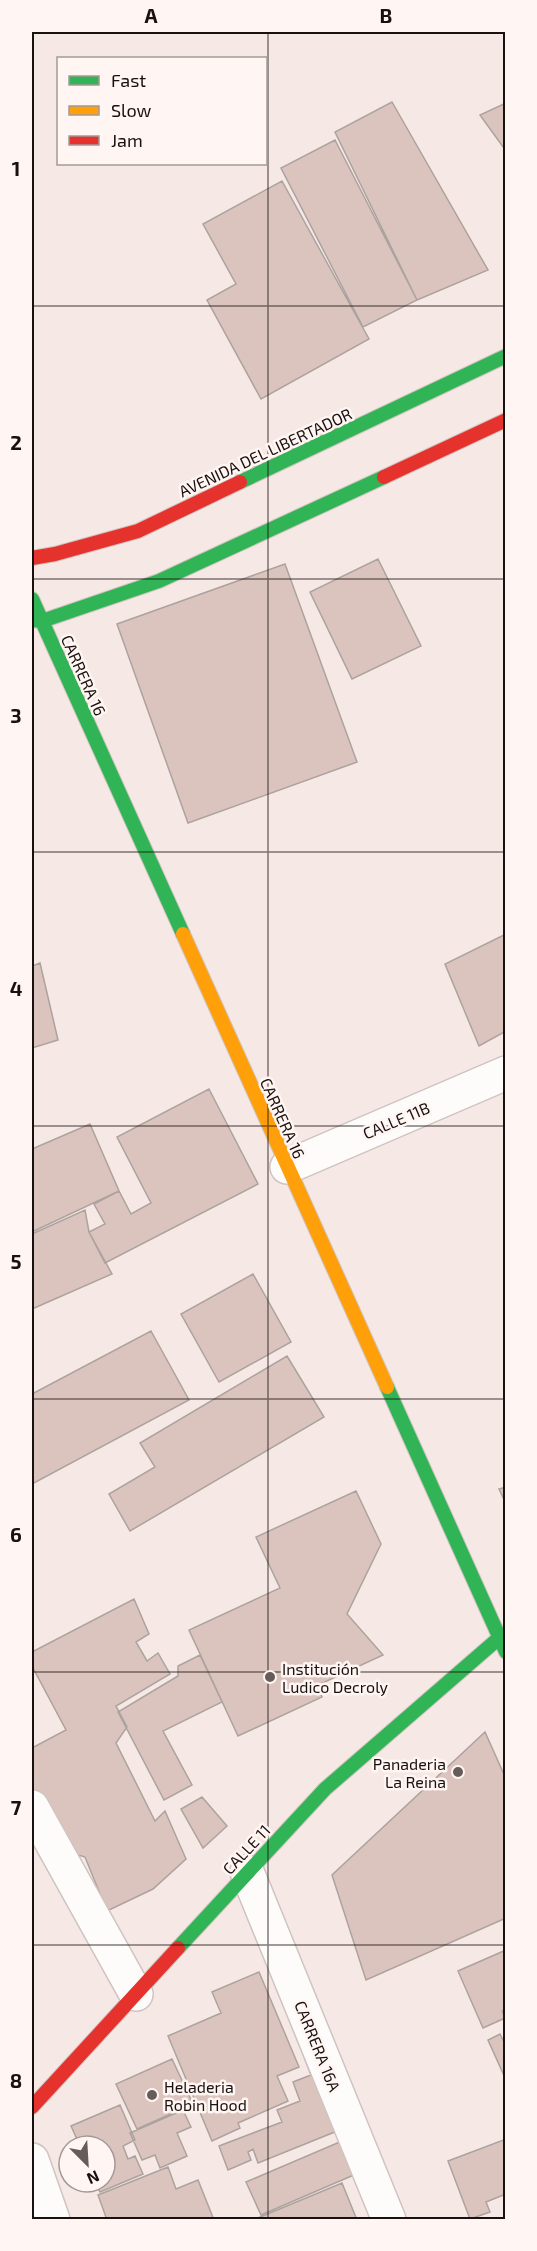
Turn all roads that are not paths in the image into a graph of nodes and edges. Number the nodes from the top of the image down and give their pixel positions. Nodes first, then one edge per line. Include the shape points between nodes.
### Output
1 (506, 356) edge
2 (506, 420) edge
3 (32, 558) edge
4 (32, 598) edge
5 (37, 620) edge
6 (506, 1073) edge
7 (287, 1167) junction
8 (502, 1636) edge
9 (506, 1652) edge
10 (32, 1807) edge
11 (247, 1872) junction
12 (136, 1994) junction
13 (32, 2107) edge
14 (32, 2160) edge
15 (53, 2220) edge
16 (389, 2220) edge

1 - 3 street, AVENIDA DEL LIBERTADOR via 138,531
2 - 5 street via 159,581
4 - 5 street, CARRERA 16
5 - 7 street, CARRERA 16
6 - 7 street, CALLE 11B
7 - 8 street, CARRERA 16
8 - 9 street, CARRERA 16
8 - 11 street, CALLE 11 via 325,1789
10 - 12 street
11 - 12 street, CALLE 11
11 - 16 street, CARRERA 16A
12 - 13 street, CALLE 11
14 - 15 street

